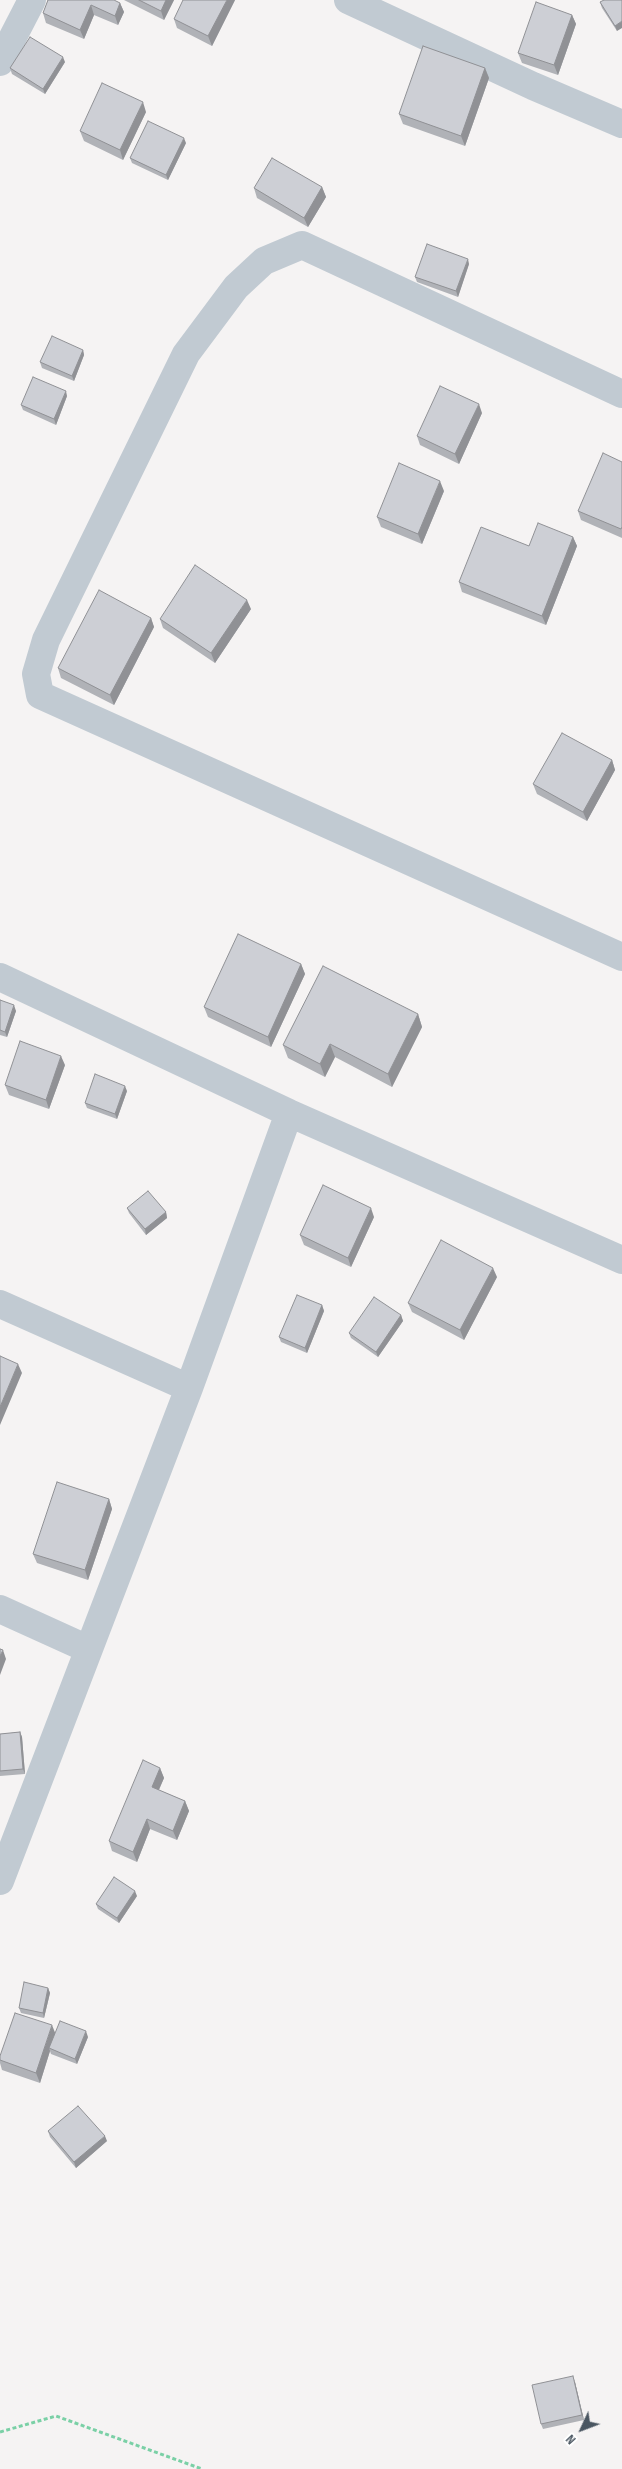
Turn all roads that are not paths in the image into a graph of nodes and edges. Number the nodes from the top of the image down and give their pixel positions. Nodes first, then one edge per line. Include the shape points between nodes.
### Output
1 (32, 0) edge
2 (348, 0) edge
3 (0, 62) edge
4 (622, 124) edge
5 (622, 394) edge
6 (622, 957) edge
7 (0, 977) edge
8 (288, 1113) junction
9 (622, 1260) edge
10 (0, 1304) edge
11 (189, 1388) junction
12 (0, 1609) edge
13 (88, 1649) junction
14 (0, 1881) edge

1 - 3 street
2 - 4 street
5 - 6 street via 302,245 264,261 236,287 186,354 46,640 36,674 40,695
7 - 8 street
8 - 9 street
8 - 11 street
10 - 11 street
11 - 13 street
12 - 13 street
13 - 14 street

